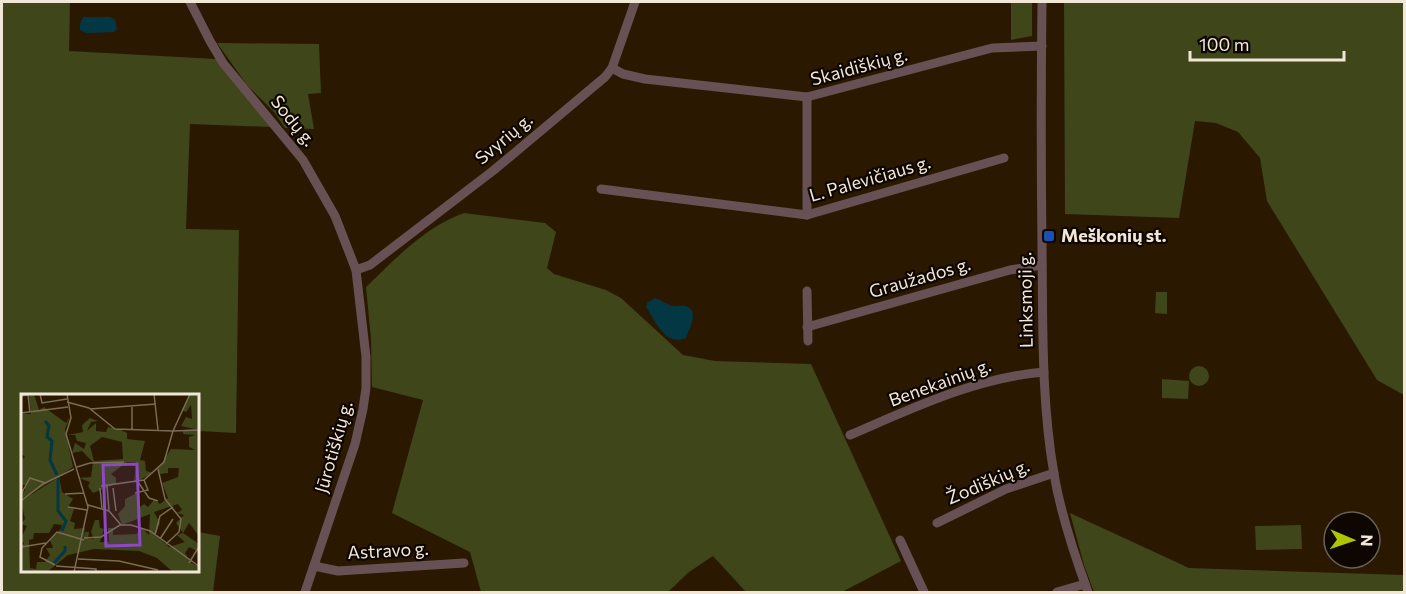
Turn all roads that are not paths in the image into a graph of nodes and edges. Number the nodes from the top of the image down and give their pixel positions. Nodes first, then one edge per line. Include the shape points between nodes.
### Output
1 (190, 2) edge
2 (635, 2) edge
3 (1042, 2) edge
4 (1042, 46) junction
5 (612, 68) junction
6 (807, 97) junction
7 (1004, 158) dead end
8 (601, 189) dead end
9 (807, 215) junction
10 (1042, 265) junction
11 (356, 270) junction
12 (807, 291) dead end
13 (807, 327) junction
14 (808, 341) dead end
15 (1044, 372) junction
16 (850, 435) dead end
17 (1054, 473) junction
18 (936, 523) dead end
19 (900, 540) dead end
20 (464, 563) dead end
21 (314, 566) junction
22 (1086, 588) edge
23 (305, 592) edge
24 (924, 592) edge
25 (1057, 592) edge

1 - 11 street, Sodų g. via 223,63 303,160 335,216
2 - 5 street, Svyrių g.
3 - 4 street, Linksmoji g.
4 - 6 street, Skaidiškių g. via 992,48
4 - 10 street, Linksmoji g.
5 - 6 street, Skaidiškių g. via 645,80
5 - 11 street, Svyrių g. via 494,170 370,265
6 - 9 street
7 - 9 street, L. Palevičiaus g.
8 - 9 street, L. Palevičiaus g.
10 - 13 street, Graužados g. via 1010,270
10 - 15 street, Linksmoji g.
11 - 21 street, Jūrotiškių g. via 366,388 355,444
12 - 13 street
13 - 14 street
15 - 16 street, Benekainių g. via 985,381
15 - 17 street, Linksmoji g.
17 - 18 street, Žodiškių g. via 1006,489
17 - 22 street, Linksmoji g. via 1069,539
19 - 24 street
20 - 21 street, Astravo g. via 338,571
21 - 23 street, Jūrotiškių g.
22 - 25 street

